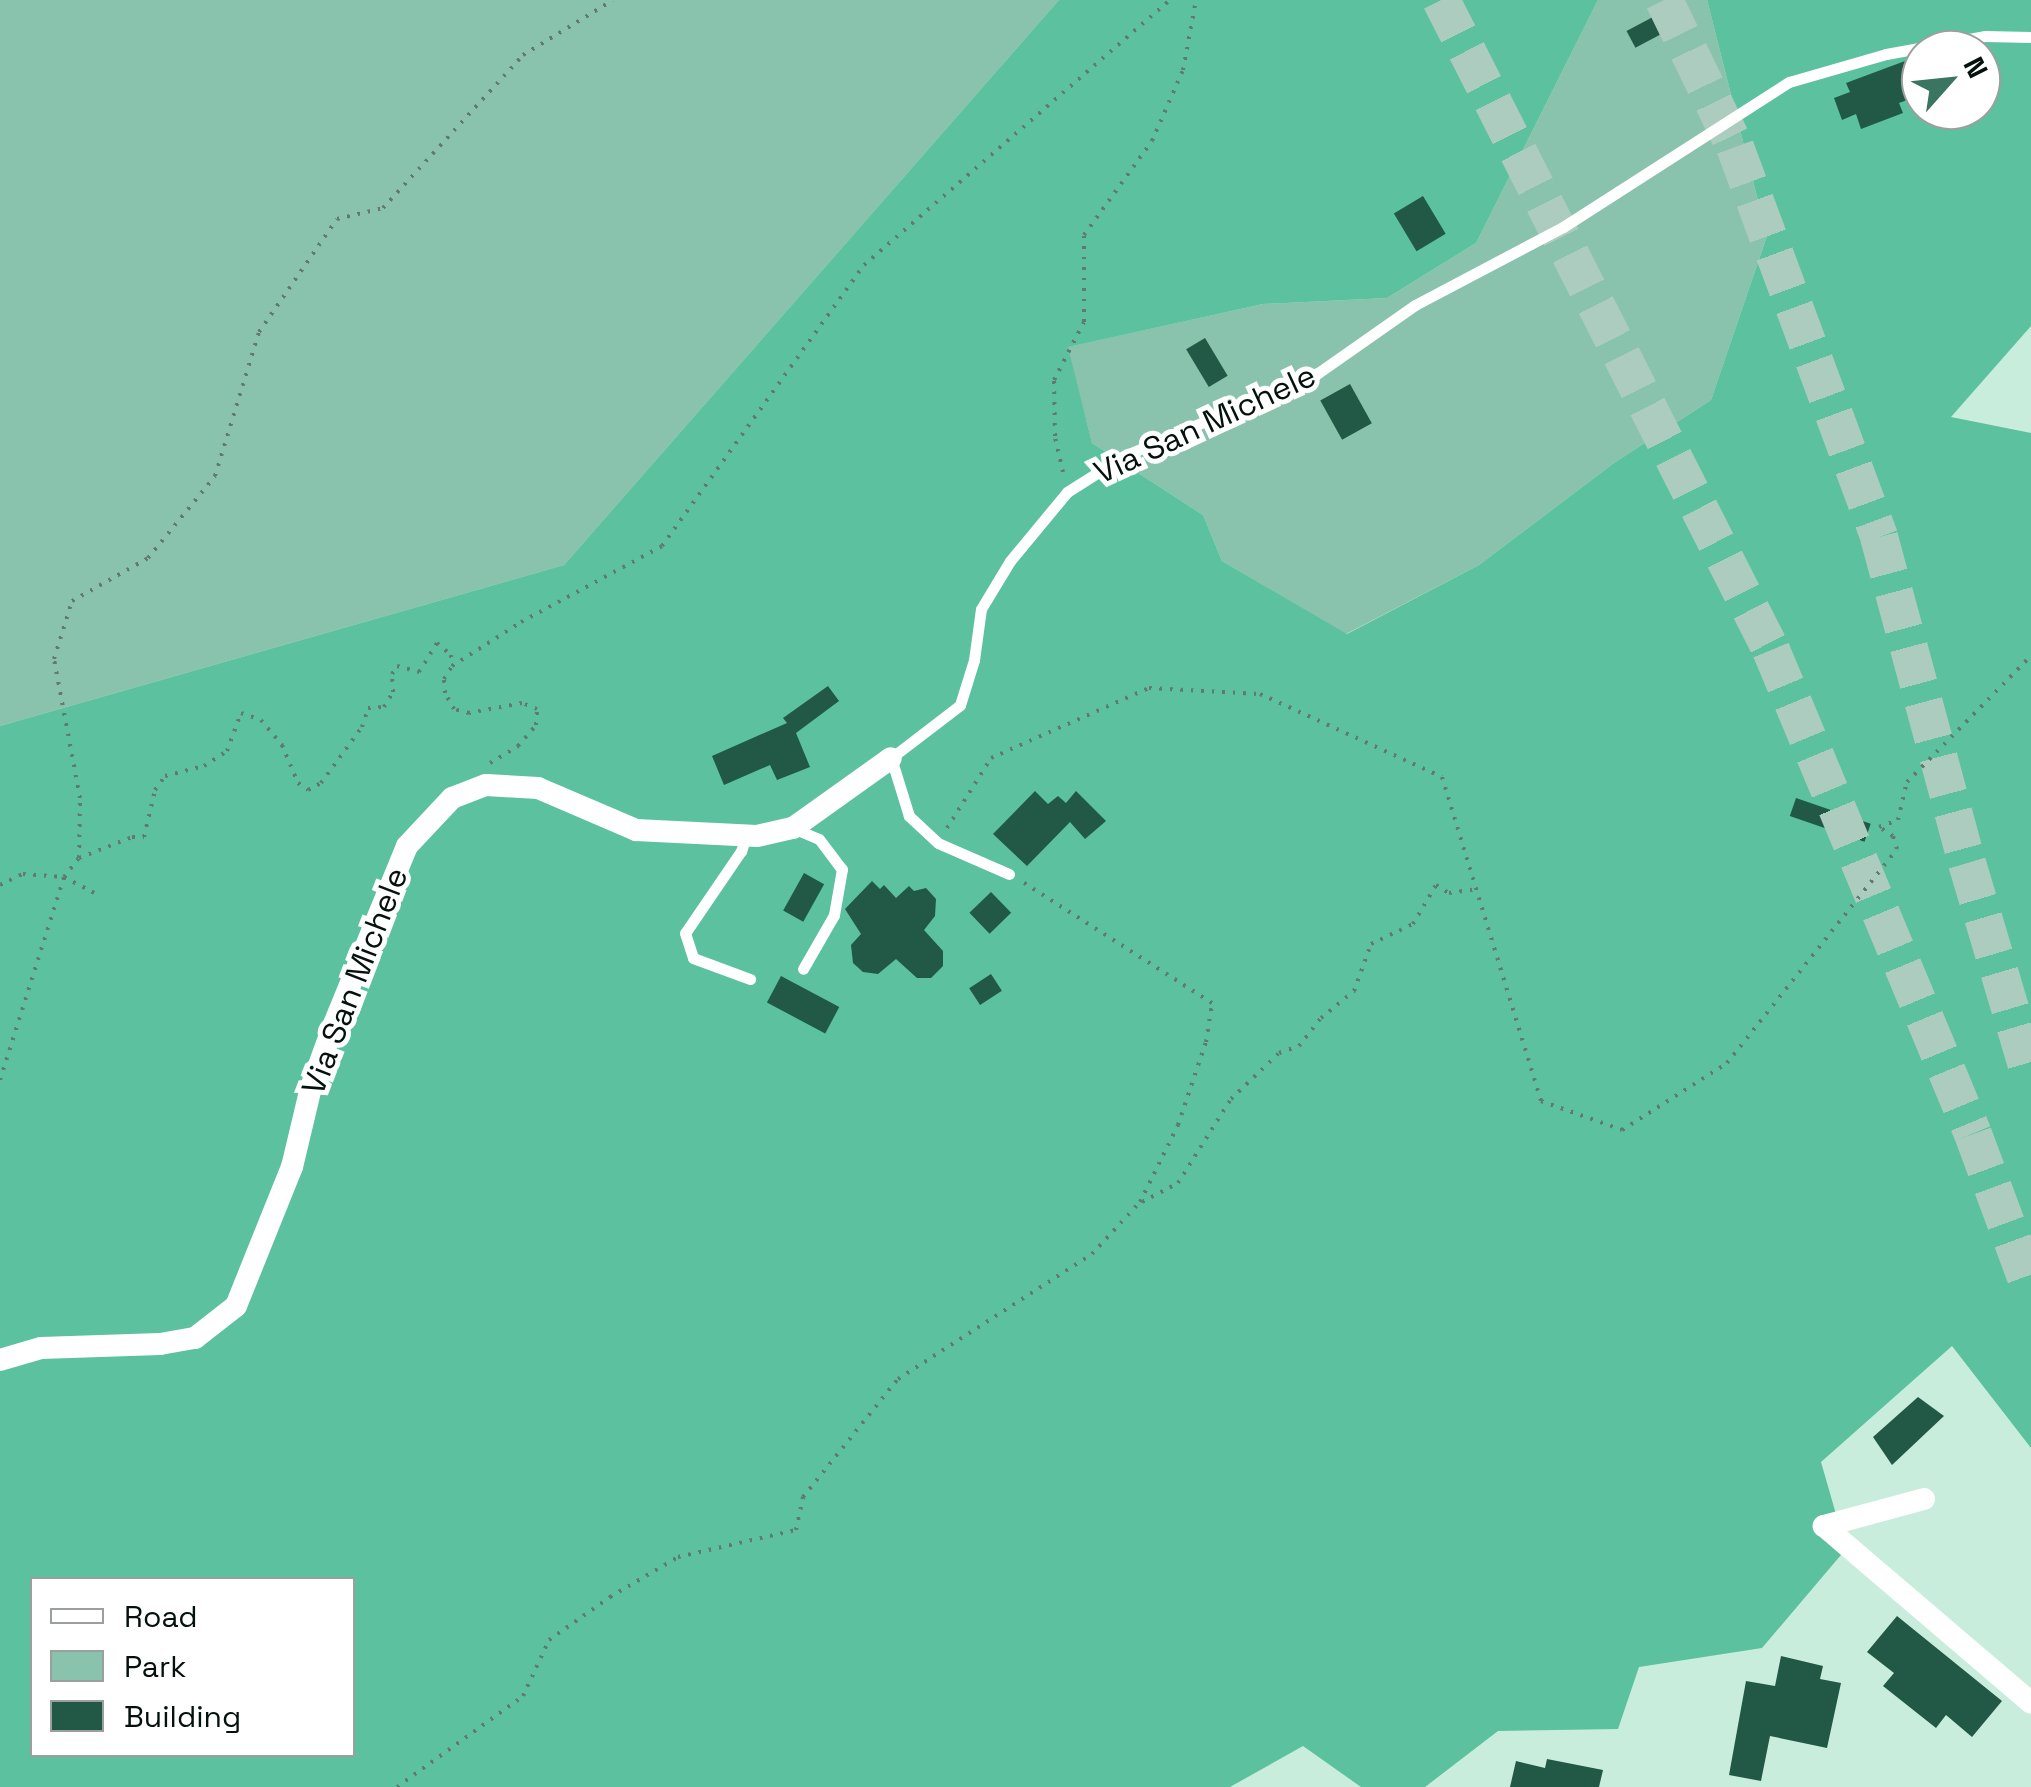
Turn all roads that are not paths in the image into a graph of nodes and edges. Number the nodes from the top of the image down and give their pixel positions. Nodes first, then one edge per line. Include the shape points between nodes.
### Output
1 (2031, 37) edge
2 (891, 758) junction
3 (793, 828) junction
4 (746, 836) junction
5 (1009, 874) road end
6 (803, 969) dead end
7 (750, 979) dead end
8 (0, 1360) edge
9 (1924, 1498) dead end
10 (2031, 1703) edge

1 - 2 lane, Via San Michele via 1985,36 1886,54 1789,82 1563,226 1415,305 1318,373 1124,456 1067,492 1010,561 981,609 960,705
2 - 3 street, Via San Michele
2 - 5 lane via 910,816 938,842
3 - 4 street, Via San Michele
3 - 6 lane via 818,839 842,869 834,915
4 - 7 lane via 685,933 693,958
4 - 8 street, Via San Michele via 636,830 538,788 486,785 452,798 406,846 310,1088 292,1167 236,1306 195,1338 41,1348
9 - 10 street via 1824,1526

